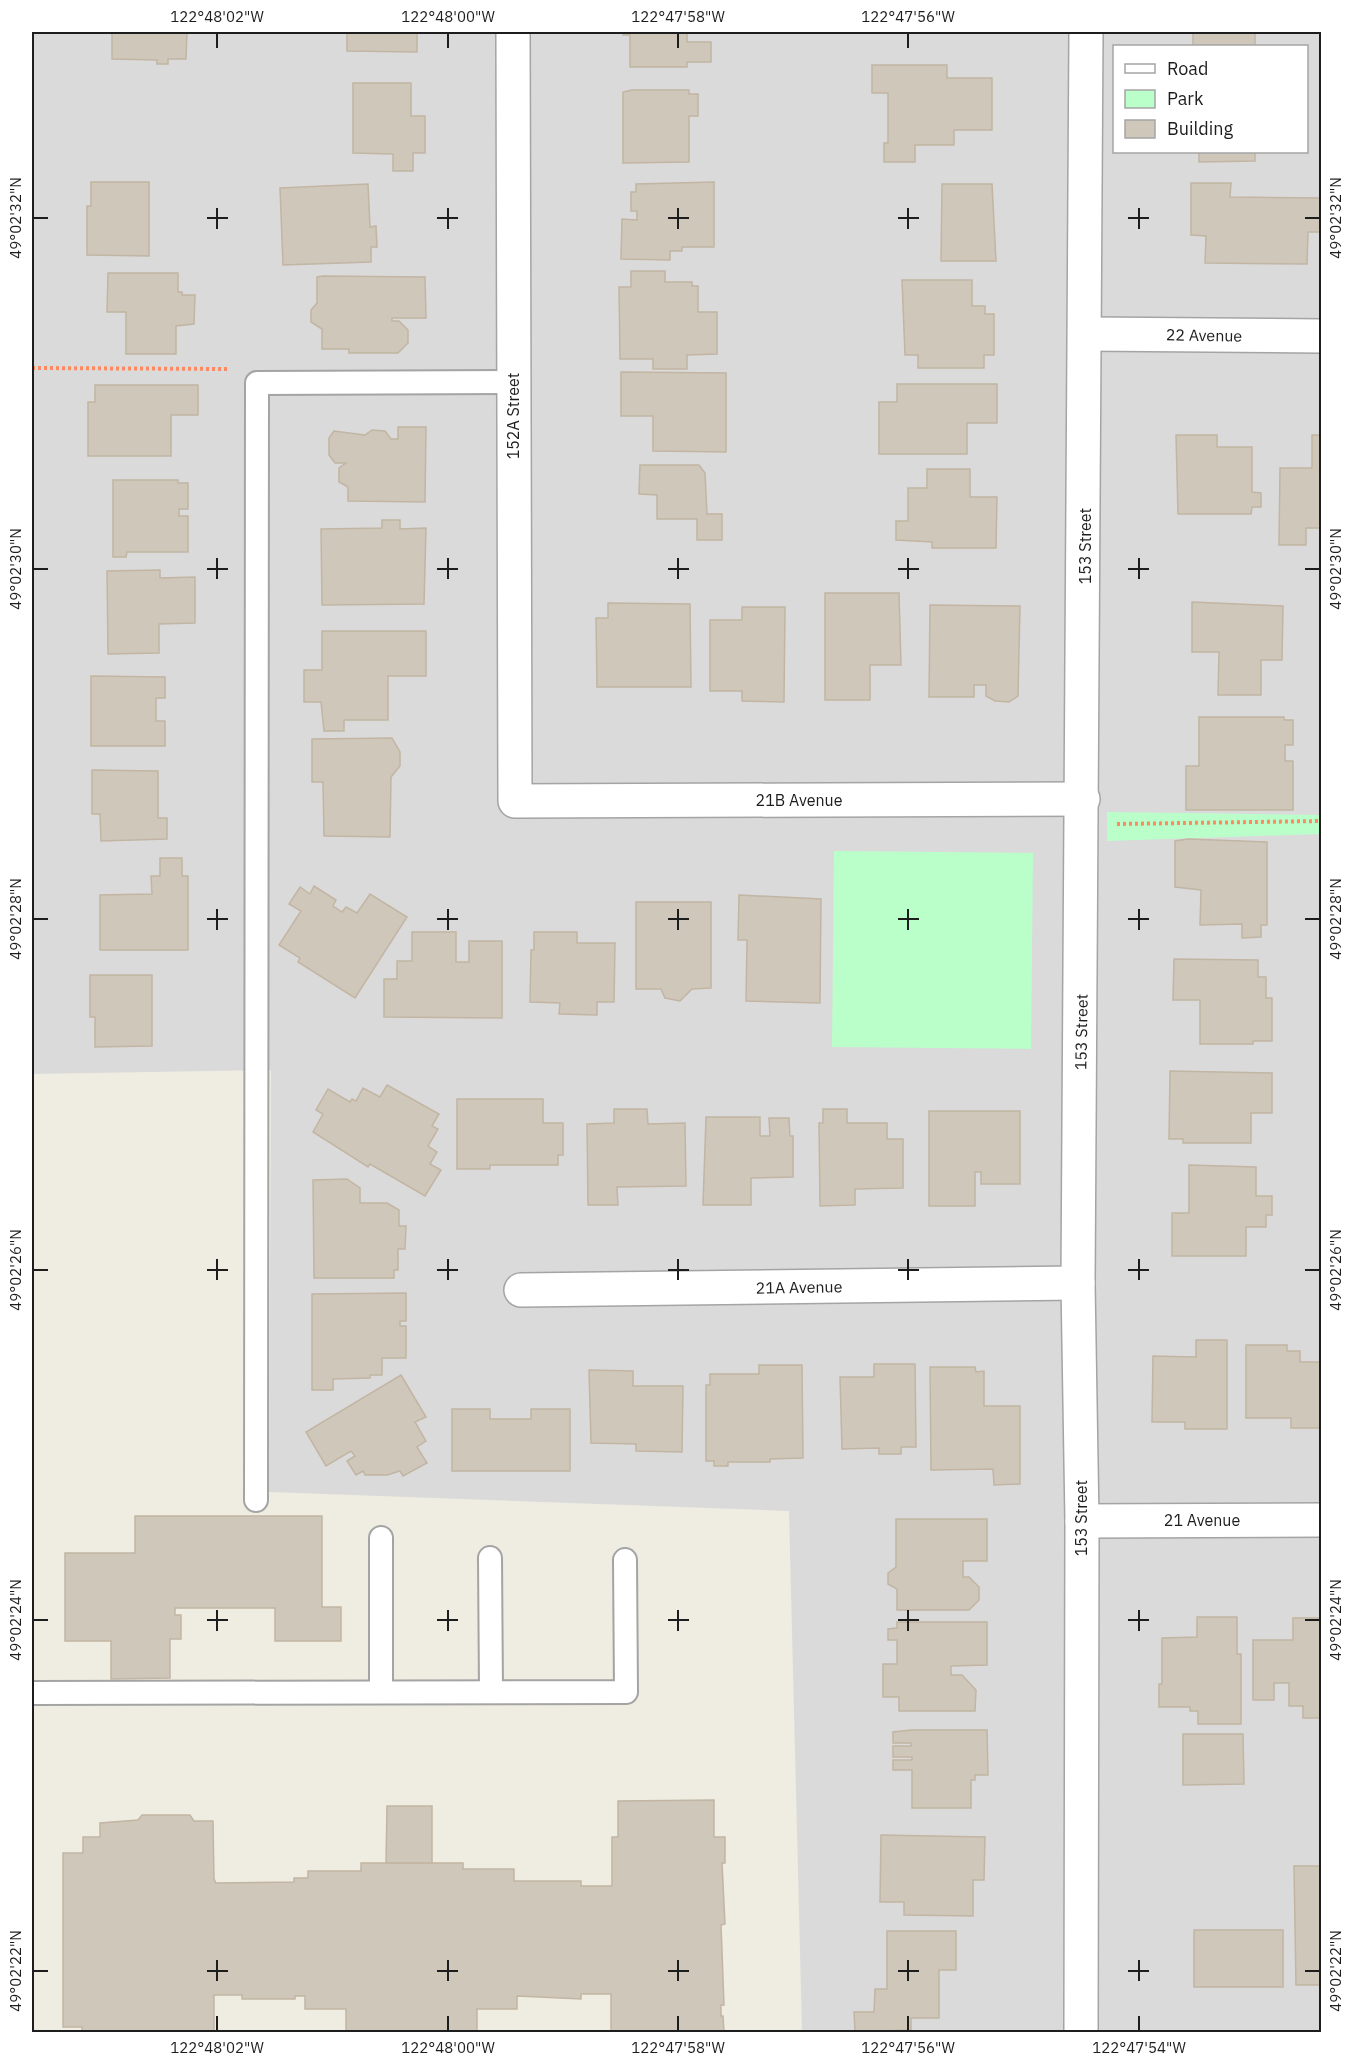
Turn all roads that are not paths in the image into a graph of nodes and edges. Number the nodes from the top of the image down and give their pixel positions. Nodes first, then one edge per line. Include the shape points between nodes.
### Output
1 (513, 32) edge
2 (1086, 32) edge
3 (1086, 334) junction
4 (1322, 336) edge
5 (512, 382) junction
6 (1083, 799) junction
7 (515, 801) joint
8 (1078, 1283) junction
9 (521, 1290) dead end
10 (256, 1500) dead end
11 (1322, 1520) edge
12 (1082, 1521) junction
13 (381, 1538) dead end
14 (490, 1558) dead end
15 (625, 1560) dead end
16 (381, 1692) junction
17 (491, 1692) junction
18 (32, 1693) edge
19 (1081, 2032) edge

1 - 5 street, 152A Street
2 - 3 street, 153 Street
3 - 4 street, 22 Avenue
3 - 6 street, 153 Street
5 - 7 street, 152A Street
5 - 10 lane via 257,383
6 - 7 street, 21B Avenue
6 - 8 street, 153 Street
8 - 9 street, 21A Avenue
8 - 12 street, 153 Street
11 - 12 street, 21 Avenue
12 - 19 street, 153 Street
13 - 16 lane
14 - 17 lane
15 - 17 lane via 626,1692
16 - 17 lane
16 - 18 lane

